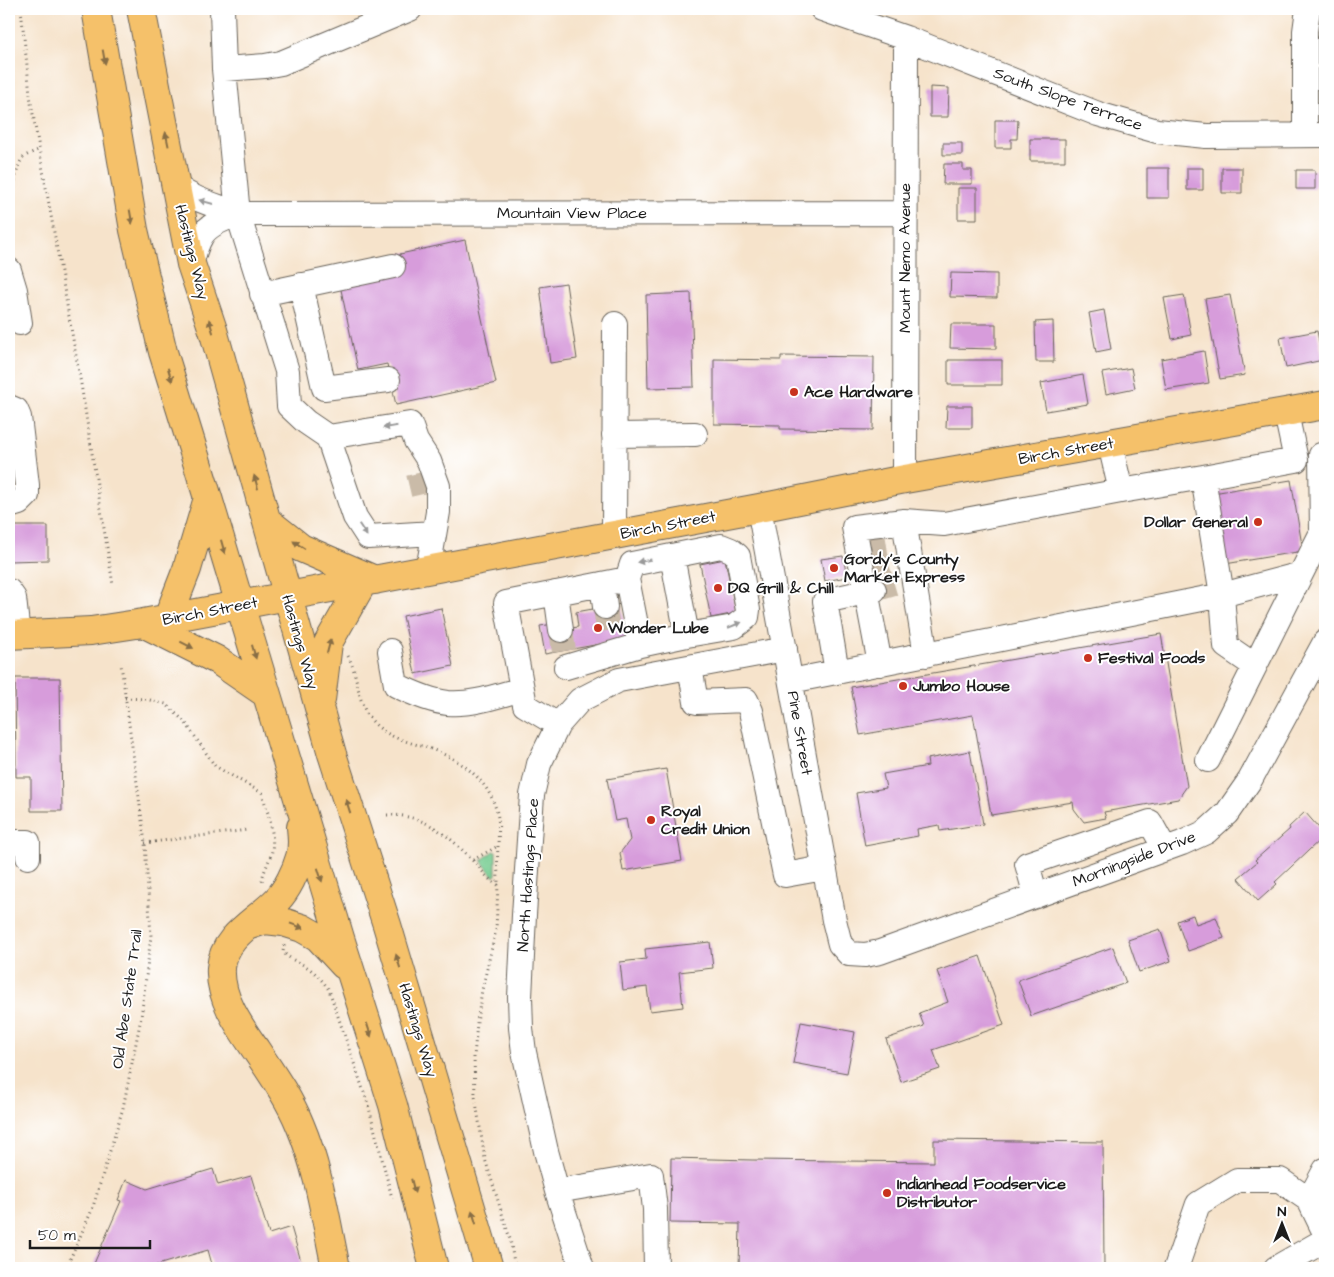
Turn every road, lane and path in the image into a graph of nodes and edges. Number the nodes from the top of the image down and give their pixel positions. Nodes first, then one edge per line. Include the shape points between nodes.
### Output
1 (21, 9) edge
2 (96, 9) edge
3 (141, 9) edge
4 (222, 9) edge
5 (410, 9) edge
6 (822, 9) edge
7 (1308, 9) edge
8 (906, 38) junction
9 (224, 69) junction
10 (1315, 135) edge
11 (38, 150) junction
12 (177, 187) junction
13 (905, 213) junction
14 (238, 214) junction
15 (9, 226) edge
16 (191, 264) junction
17 (392, 266) dead end
18 (9, 270) edge
19 (301, 285) junction
20 (262, 294) junction
21 (20, 323) dead end
22 (615, 324) dead end
23 (388, 380) dead end
24 (323, 381) junction
25 (289, 396) junction
26 (1325, 406) edge
27 (9, 407) edge
28 (1286, 413) junction
29 (695, 434) dead end
30 (614, 435) junction
31 (328, 437) junction
32 (416, 442) junction
33 (1110, 444) junction
34 (1323, 455) edge
35 (1296, 460) junction
36 (1202, 477) junction
37 (905, 479) junction
38 (1121, 491) junction
39 (208, 498) junction
40 (9, 506) edge
41 (759, 508) junction
42 (267, 521) junction
43 (434, 533) junction
44 (614, 535) junction
45 (672, 556) junction
46 (428, 570) junction
47 (886, 573) junction
48 (1301, 574) junction
49 (627, 579) junction
50 (369, 581) junction
51 (112, 585) dead end
52 (9, 591) edge
53 (556, 593) junction
54 (1222, 595) junction
55 (287, 597) junction
56 (240, 605) junction
57 (156, 621) junction
58 (14, 635) edge
59 (679, 637) junction
60 (1325, 642) edge
61 (640, 645) junction
62 (611, 648) junction
63 (564, 649) junction
64 (785, 649) junction
65 (390, 651) dead end
66 (346, 652) dead end
67 (926, 655) junction
68 (121, 664) dead end
69 (880, 664) junction
70 (1255, 666) junction
71 (683, 668) junction
72 (837, 672) junction
73 (619, 680) junction
74 (791, 681) junction
75 (522, 689) junction
76 (266, 693) junction
77 (125, 698) junction
78 (580, 700) junction
79 (319, 711) junction
80 (558, 725) junction
81 (1208, 760) dead end
82 (301, 808) junction
83 (387, 815) dead end
84 (248, 830) dead end
85 (9, 842) edge
86 (145, 842) junction
87 (498, 846) junction
88 (1165, 849) junction
89 (28, 857) dead end
90 (473, 860) junction
91 (824, 868) junction
92 (498, 885) junction
93 (1036, 896) junction
94 (283, 911) junction
95 (849, 954) joint
96 (350, 970) junction
97 (1325, 1170) edge
98 (557, 1191) junction
99 (1309, 1200) junction
100 (395, 1207) dead end
101 (1325, 1233) edge
102 (1325, 1240) edge
103 (501, 1266) edge
104 (66, 1268) edge
105 (336, 1268) edge
106 (434, 1268) edge
107 (582, 1268) edge
108 (656, 1268) edge
109 (1176, 1268) edge
110 (1276, 1268) edge

1 - 11 path
2 -> 39 main road via 134,230 163,352
12 -> 3 main road, Hastings Way
4 - 9 street
5 - 9 street via 281,63
6 - 8 street, South Slope Terrace
7 - 10 street via 1305,31
8 - 10 street, South Slope Terrace via 1098,114 1157,131 1206,136
8 - 13 street, Mount Nemo Avenue
9 - 14 street
11 - 15 path via 25,156 16,170
11 - 51 path via 81,384
14 -> 12 street, Mountain View Place via 200,201
12 - 16 main road, Hastings Way
13 - 14 street, Mountain View Place
13 - 37 street, Mount Nemo Avenue
14 - 16 street, Mountain View Place via 228,217 201,236
14 - 20 street
42 -> 16 main road, Hastings Way
17 - 19 street
18 - 21 street
19 - 20 street
19 - 24 street
20 - 25 street via 287,371
22 - 30 street
23 - 24 street via 324,388
24 - 25 street
25 - 31 street via 306,422
26 - 28 main road, Birch Street
27 - 40 street via 19,416 27,485 27,495 19,503
28 - 33 main road, Birch Street
28 - 35 street
29 - 30 street
30 - 44 street
32 -> 31 street via 410,424
31 -> 43 street via 355,518 368,537
32 - 43 street via 416,463 426,514
32 - 43 street via 429,461 438,486
33 - 37 main road, Birch Street
33 - 38 street
34 - 35 street
34 - 48 street via 1322,532
35 - 36 street
36 - 38 street
36 - 54 street
37 - 41 main road, Birch Street
38 - 47 street via 944,524
39 -> 56 main road
39 - 57 main road via 187,569
41 - 44 main road, Birch Street
41 - 64 street, Pine Street
50 -> 42 main road via 301,548
42 - 55 main road, Hastings Way
43 - 46 street
44 - 46 main road, Birch Street
45 -> 49 street via 632,564
45 - 59 street
59 -> 45 street via 734,627 747,617 748,610 738,556 731,550 721,546
46 - 50 main road, Birch Street
47 - 67 street
47 - 69 street
47 - 72 street via 825,601
48 - 54 street
48 - 70 street
49 - 53 street via 603,595
49 - 61 street
50 - 55 main road, Birch Street
79 -> 50 main road via 328,643
52 - 58 street via 14,598
53 - 63 street
53 - 75 street via 506,603
54 - 67 street
54 - 70 street via 1226,646
55 - 56 main road, Birch Street
55 - 79 main road, Hastings Way
56 - 57 main road, Birch Street
56 -> 76 main road
57 - 58 main road, Birch Street via 91,631
57 -> 76 main road
59 - 61 street
59 - 71 street
60 - 88 street, Morningside Drive via 1250,780 1227,813 1206,832
61 - 62 street
62 - 63 street
62 - 73 street
63 - 78 street via 571,683
64 - 71 street, North Hastings Place
64 - 74 street, Pine Street
65 - 75 street via 396,685 429,699 449,703 471,702
66 - 87 path via 363,706 376,725 395,737 462,764 484,784 497,814
67 - 69 street
68 - 77 path, Old Abe State Trail
69 - 72 street
70 - 81 street
71 - 73 street, North Hastings Place
71 - 91 street via 696,702 746,700 785,875
72 - 74 street
73 - 78 street, North Hastings Place
74 - 91 street, Pine Street
75 - 80 street via 525,705
76 - 82 main road
77 - 86 path, Old Abe State Trail
77 - 94 path via 166,704 185,722 215,766 262,793 273,835 262,883
78 - 80 street, North Hastings Place
103 -> 79 main road, Hastings Way
80 - 98 street, North Hastings Place via 539,764 532,795 520,997 524,1052
82 - 94 main road via 300,856 285,888
82 -> 96 main road
83 - 90 path via 427,822
84 - 86 path
85 - 89 street via 28,842
86 - 104 path, Old Abe State Trail via 151,936 139,1026 123,1108 92,1210
87 - 90 path
87 - 92 path
88 - 93 street, Morningside Drive
88 - 93 street via 1150,822 1026,864
90 - 92 path via 491,882
91 - 95 street, Pine Street via 840,944
92 - 103 path via 496,930 477,1023 474,1096 485,1159 510,1239
93 - 95 street, Morningside Drive via 880,952
94 -> 96 main road via 318,937
94 - 100 path via 283,952 306,966 329,990 368,1104
94 - 105 main road via 239,933 229,943 221,970 226,1000 282,1089 300,1125 315,1170
96 -> 106 main road via 393,1105
97 - 99 street
98 - 107 street, North Hastings Place
98 - 108 street via 651,1174
99 - 101 street
99 - 109 street via 1280,1180 1237,1180 1198,1204
102 - 110 street

